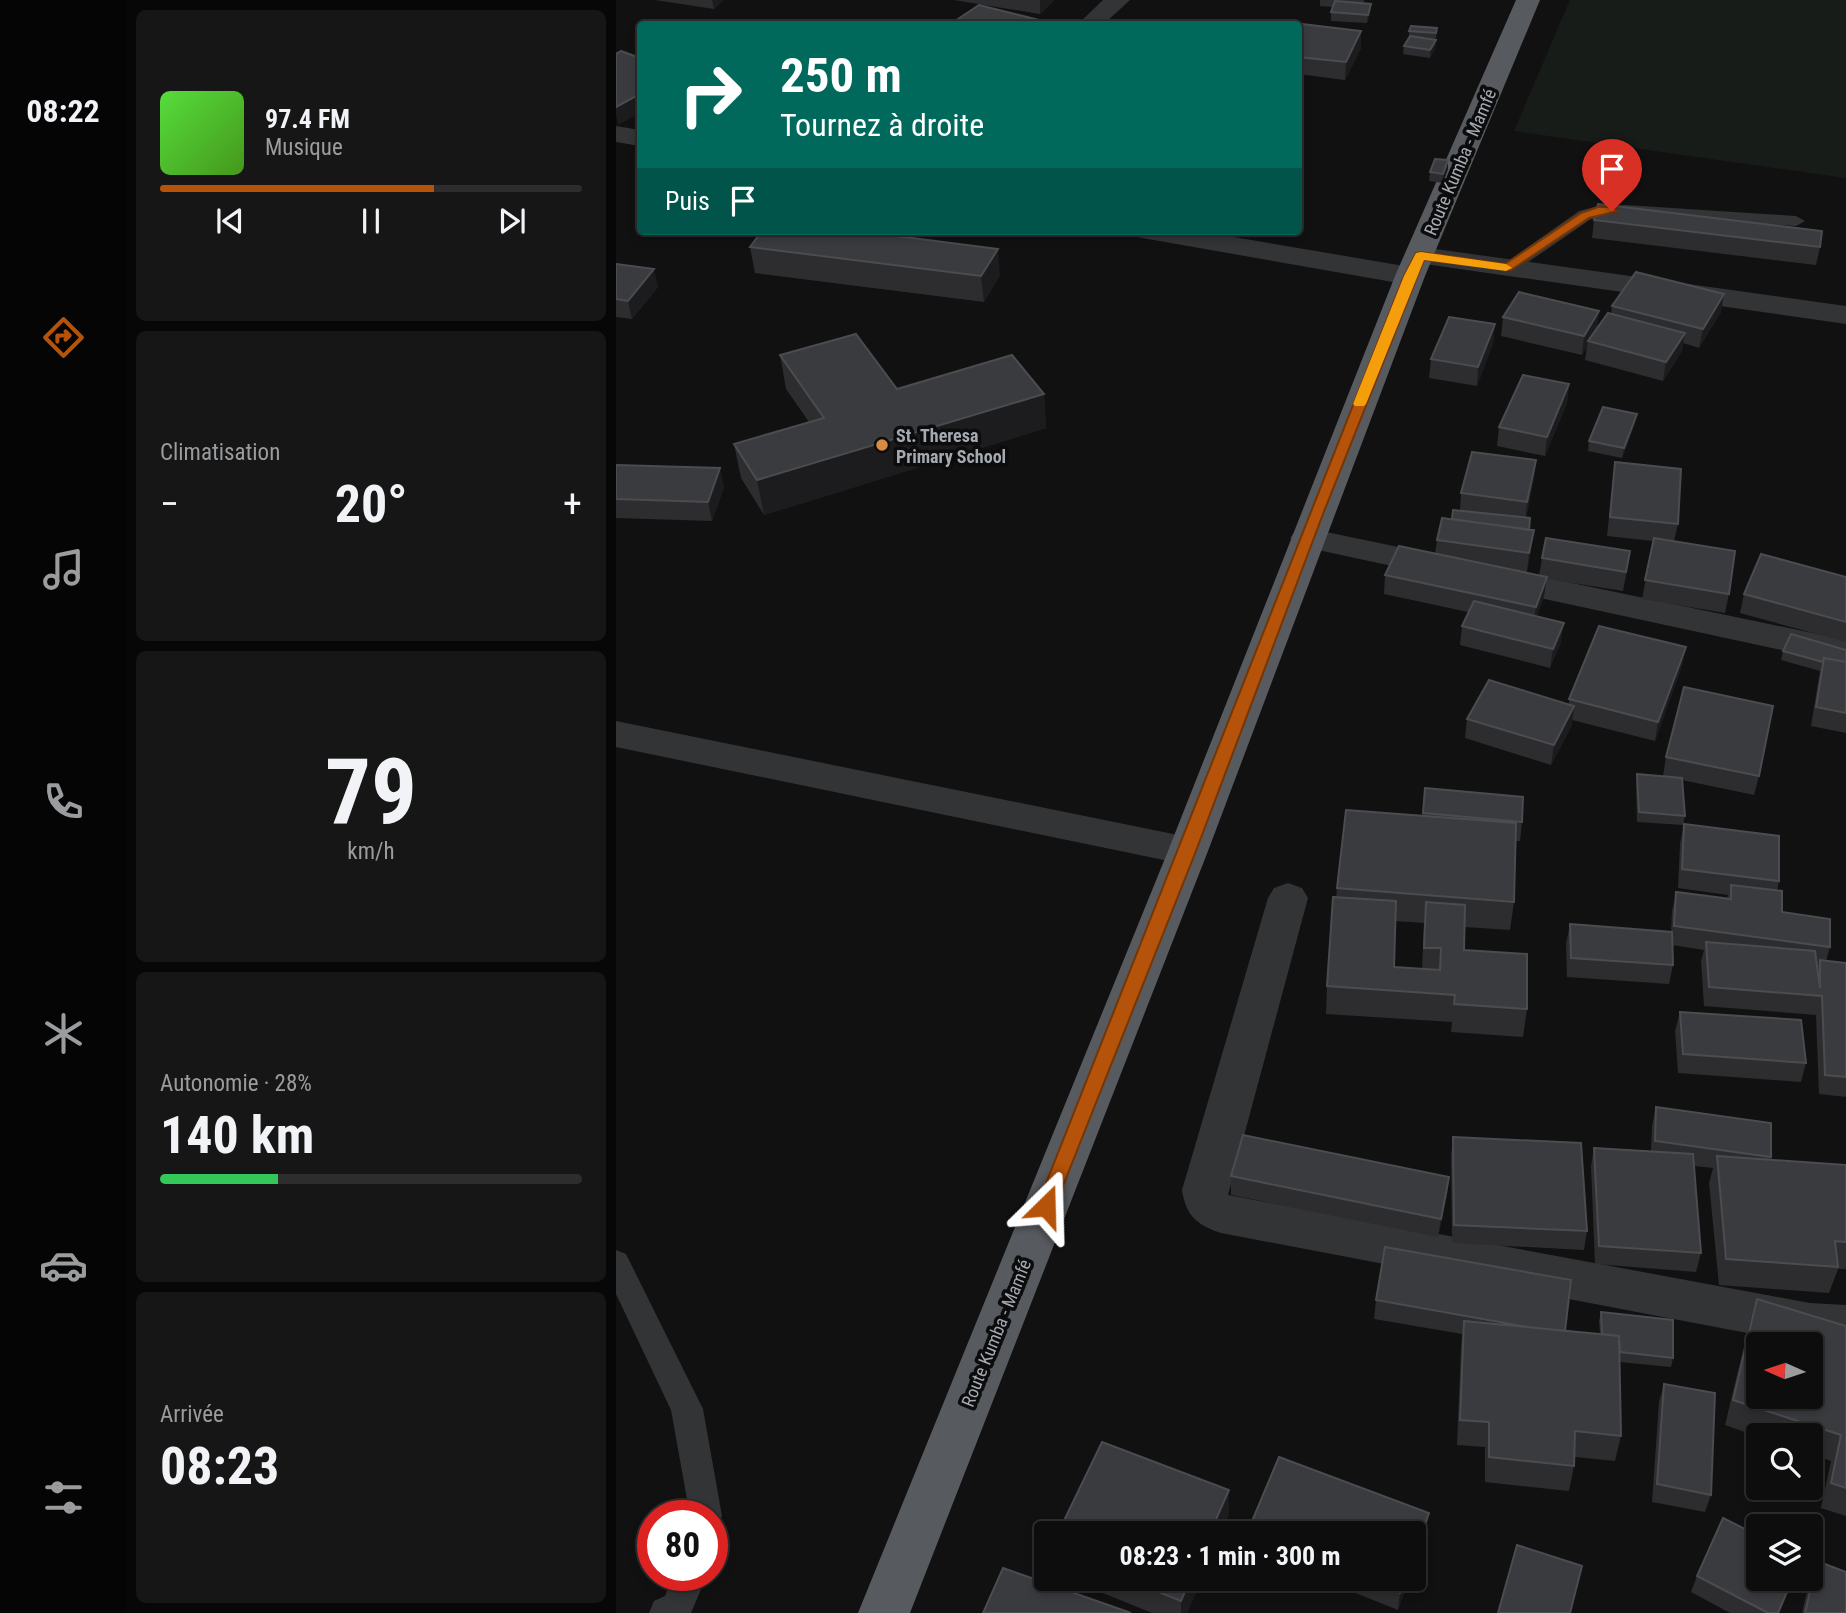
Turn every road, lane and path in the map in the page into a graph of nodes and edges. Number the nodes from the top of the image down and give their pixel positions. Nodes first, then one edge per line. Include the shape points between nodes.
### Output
1 (1118, 0) edge
2 (1528, 0) edge
3 (1094, 21) edge
4 (616, 134) edge
5 (637, 138) edge
6 (1796, 221) dead end
7 (1179, 235) edge
8 (1415, 266) junction
9 (1507, 268) junction
10 (1846, 315) edge
11 (1307, 538) junction
12 (1846, 652) edge
13 (616, 734) edge
14 (1188, 851) junction
15 (1288, 898) dead end
16 (616, 1263) edge
17 (1846, 1326) edge
18 (703, 1500) edge
19 (684, 1591) edge
20 (666, 1613) edge
21 (884, 1613) edge

1 - 3 street
2 - 8 highway, Route Kumba - Mamfé
4 - 5 street
6 - 9 lane via 1598,211 1585,215
7 - 8 street
8 - 9 street
8 - 11 highway, Route Kumba - Mamfé
9 - 10 street
11 - 12 street
11 - 14 highway, Route Kumba - Mamfé
13 - 14 street
14 - 21 highway, Route Kumba - Mamfé
15 - 17 street via 1205,1190 1207,1205 1222,1214 1552,1278 1810,1324
16 - 18 lane via 687,1409
19 - 20 lane via 677,1607

